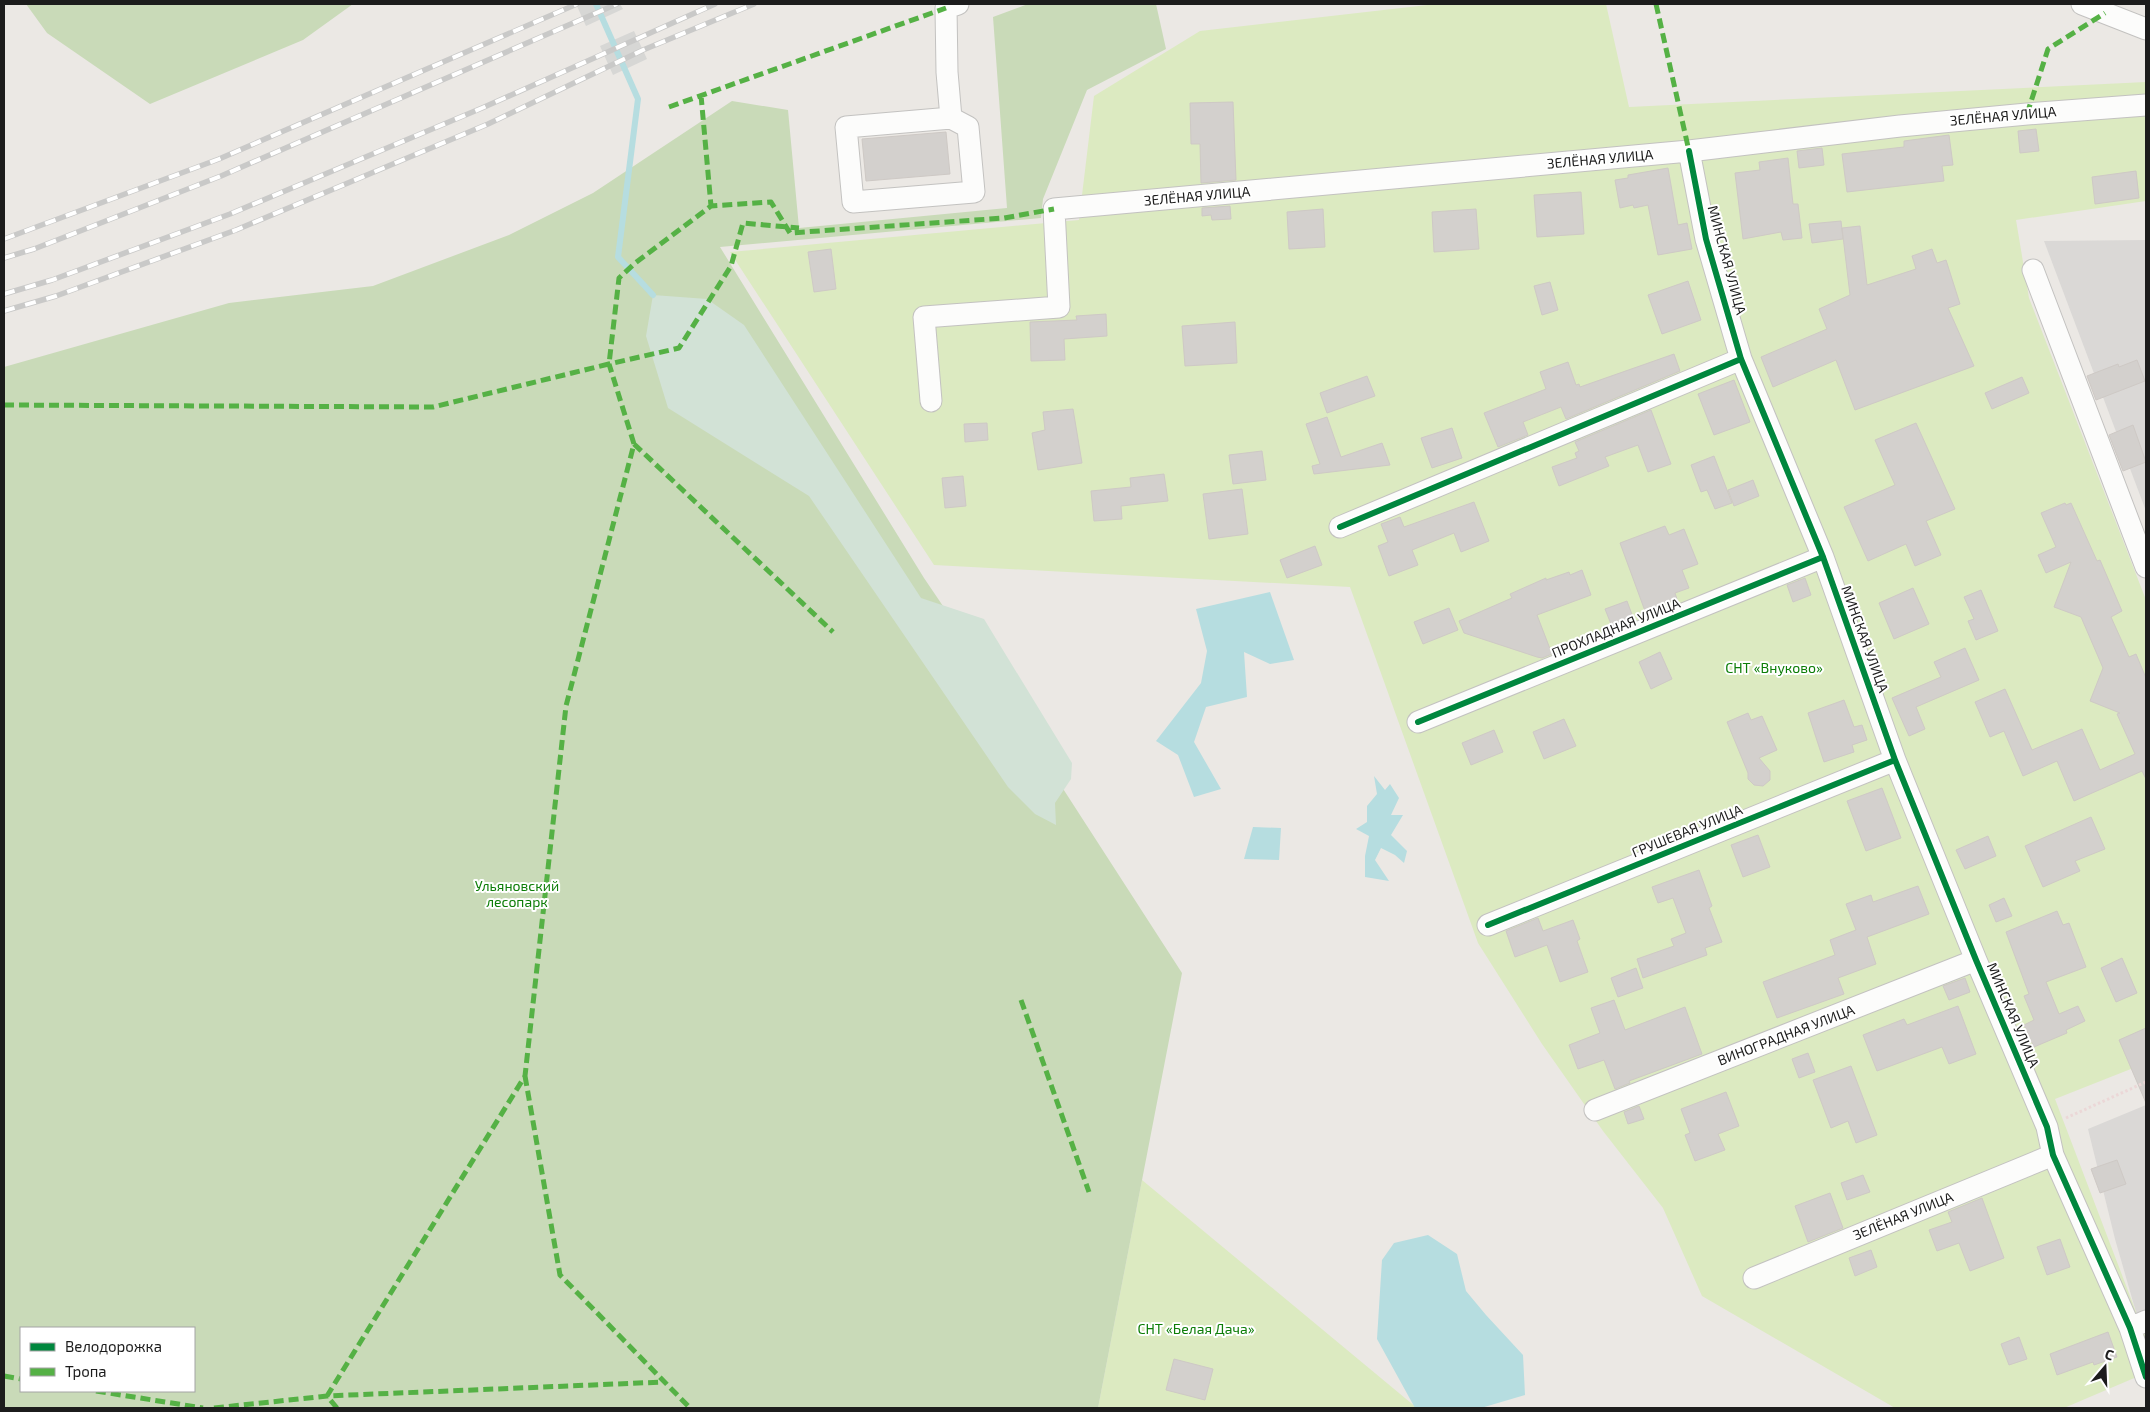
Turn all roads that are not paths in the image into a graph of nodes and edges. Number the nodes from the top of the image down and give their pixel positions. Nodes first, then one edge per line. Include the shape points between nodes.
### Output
1 (958, 4) edge
2 (2082, 4) edge
3 (2146, 29) edge
4 (2146, 105) edge
5 (950, 118) junction
6 (1689, 150) junction
7 (2033, 270) dead end
8 (1741, 359) junction
9 (931, 401) dead end
10 (1340, 527) dead end
11 (1823, 557) junction
12 (2146, 567) edge
13 (1418, 722) dead end
14 (1895, 760) junction
15 (1488, 925) dead end
16 (1976, 960) junction
17 (1595, 1110) dead end
18 (2053, 1155) junction
19 (1754, 1278) dead end
20 (2138, 1325) edge
21 (2146, 1377) edge

1 - 5 street via 946,8
2 - 3 street
4 - 6 street, ЗЕЛЁНАЯ УЛИЦА via 1910,125
5 - 5 street via 846,127 853,202 974,192 968,127
6 - 8 street, МИНСКАЯ УЛИЦА via 1706,239
6 - 9 street, ЗЕЛЁНАЯ УЛИЦА via 1054,209 1059,307 924,317
7 - 12 street
8 - 10 street
8 - 11 street, МИНСКАЯ УЛИЦА
11 - 13 street, ПРОХЛАДНАЯ УЛИЦА
11 - 14 street, МИНСКАЯ УЛИЦА
14 - 15 street, ГРУШЕВАЯ УЛИЦА
14 - 16 street, МИНСКАЯ УЛИЦА
16 - 17 street, ВИНОГРАДНАЯ УЛИЦА
16 - 18 street, МИНСКАЯ УЛИЦА via 2047,1127
18 - 19 street, ЗЕЛЁНАЯ УЛИЦА
18 - 20 street, МИНСКАЯ УЛИЦА
20 - 21 street, МИНСКАЯ УЛИЦА

